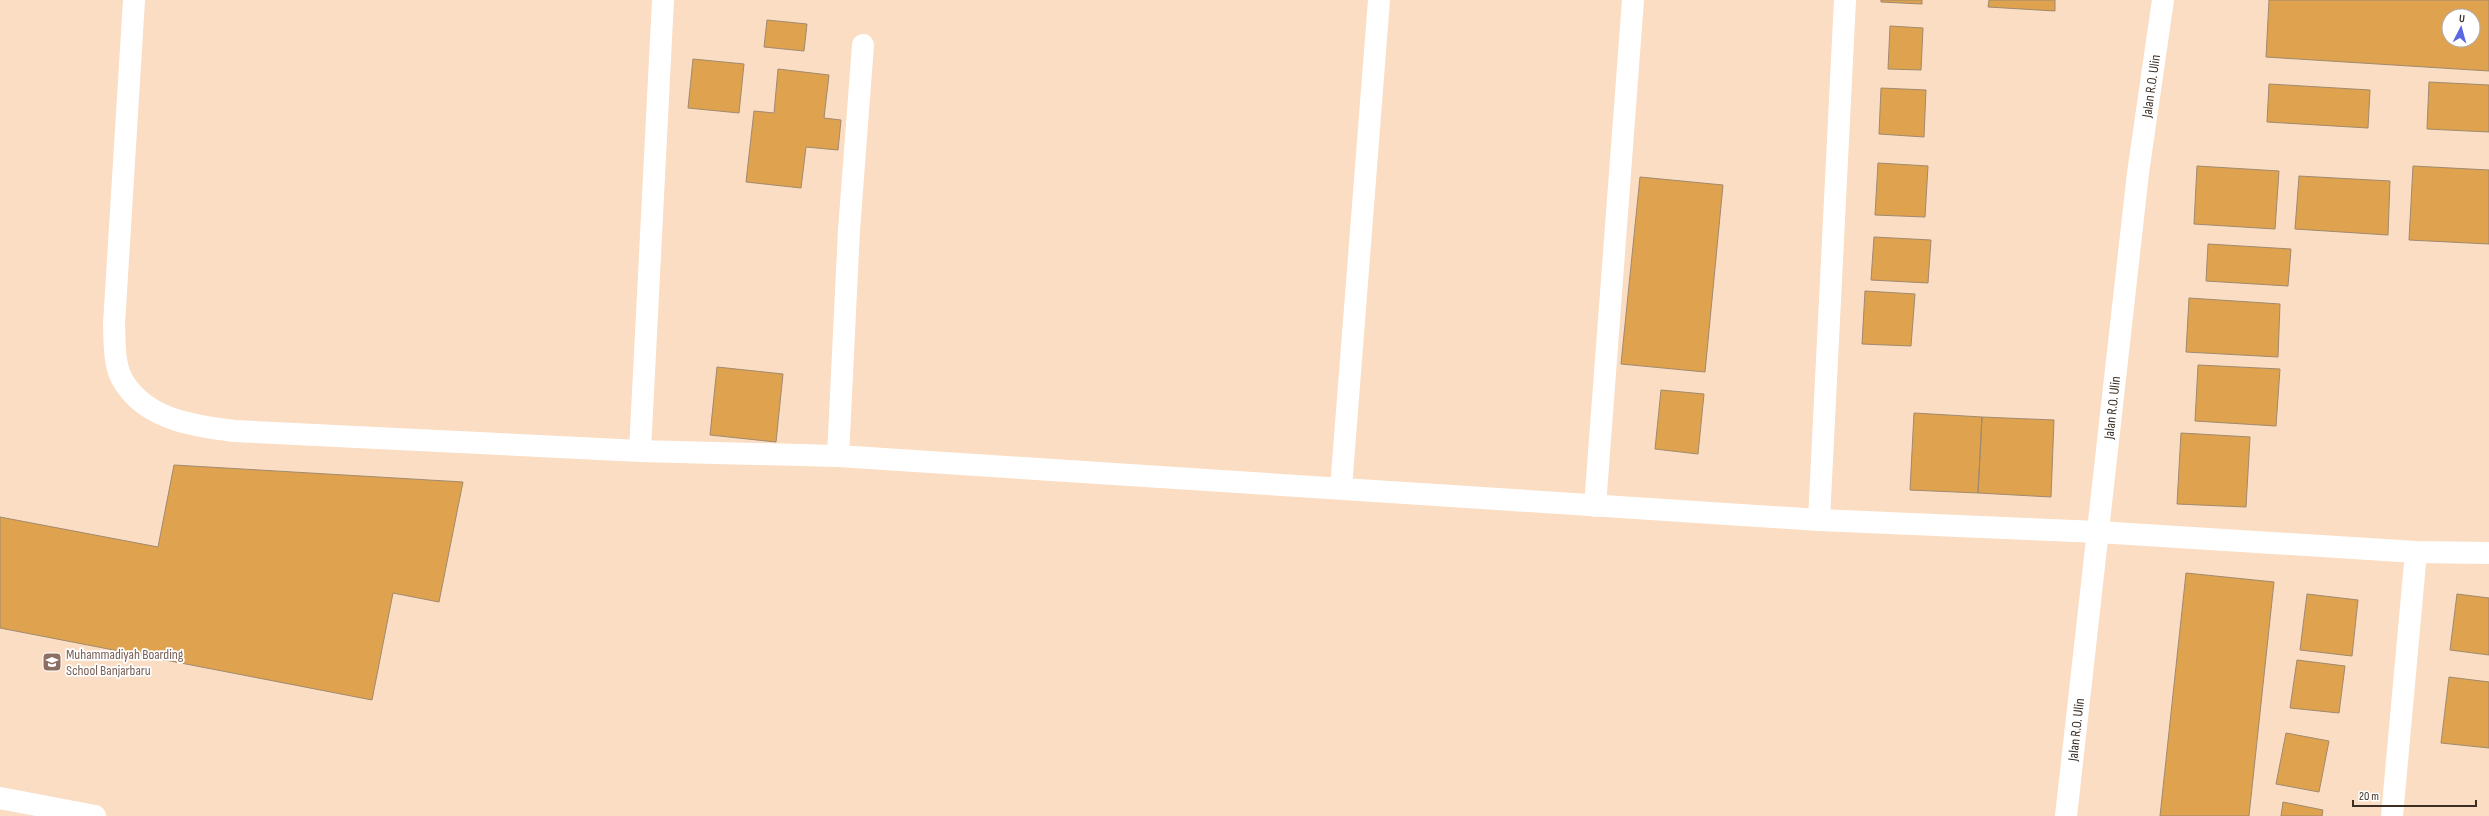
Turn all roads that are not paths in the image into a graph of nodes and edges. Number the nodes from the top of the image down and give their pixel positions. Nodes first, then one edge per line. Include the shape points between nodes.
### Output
1 (134, 0) edge
2 (663, 0) edge
3 (1379, 0) edge
4 (1633, 0) edge
5 (1845, 0) edge
6 (2164, 0) edge
7 (863, 45) dead end
8 (640, 450) junction
9 (838, 456) junction
10 (1341, 488) junction
11 (1595, 506) junction
12 (1819, 520) junction
13 (2098, 532) junction
14 (2416, 552) junction
15 (2489, 553) edge
16 (0, 798) edge
17 (95, 816) edge
18 (2066, 816) edge
19 (2392, 816) edge

1 - 8 street via 114,324 115,356 124,383 140,401 161,415 193,426 234,431
2 - 8 street
3 - 10 street
4 - 11 street
5 - 12 street
6 - 13 street, Jalan R.O. Ulin via 2138,173
7 - 9 street
8 - 9 street
9 - 10 street
10 - 11 street
11 - 12 street
12 - 13 street
13 - 14 street
13 - 18 street, Jalan R.O. Ulin
14 - 15 street
14 - 19 street
16 - 17 street

